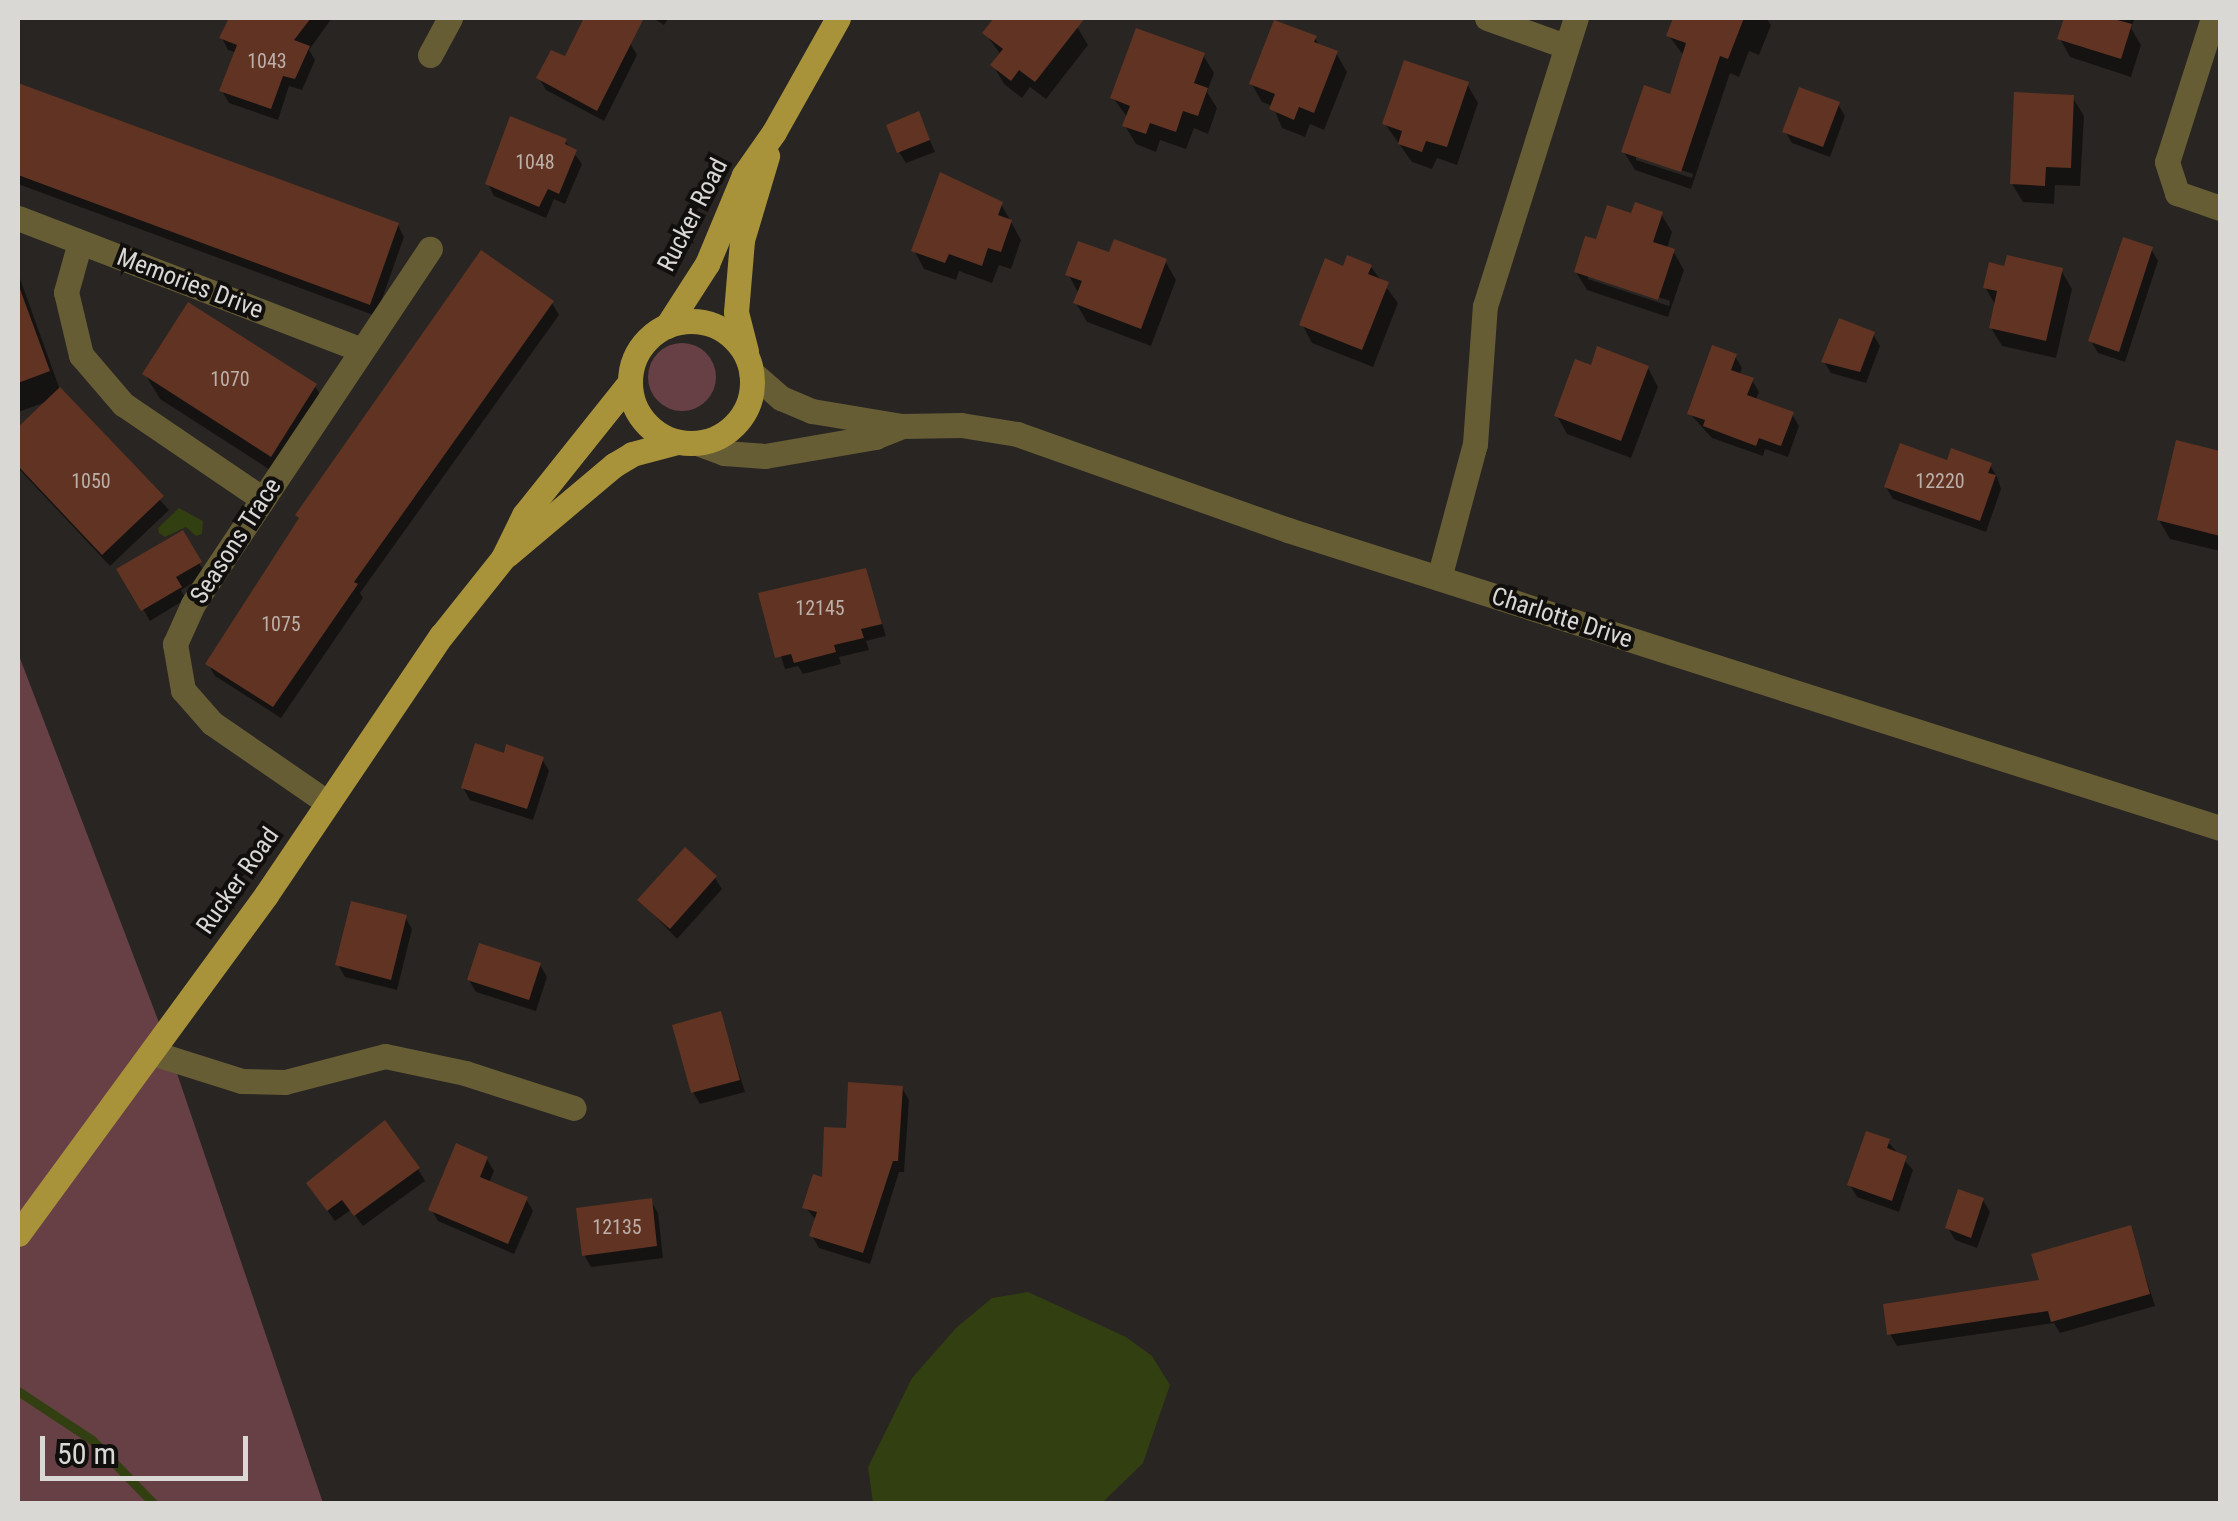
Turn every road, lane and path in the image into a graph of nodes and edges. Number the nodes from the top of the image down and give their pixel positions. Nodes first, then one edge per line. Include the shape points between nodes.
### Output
1 (450, 18) edge
2 (838, 18) edge
3 (1487, 18) edge
4 (1576, 18) edge
5 (2213, 18) edge
6 (1566, 46) junction
7 (430, 55) dead end
8 (774, 132) junction
9 (2220, 208) edge
10 (18, 218) edge
11 (80, 242) junction
12 (430, 249) dead end
13 (667, 326) junction
14 (362, 350) junction
15 (749, 365) junction
16 (630, 382) junction
17 (902, 426) junction
18 (687, 442) junction
19 (263, 500) junction
20 (503, 558) junction
21 (1438, 578) junction
22 (328, 803) junction
23 (2220, 828) edge
24 (153, 1053) junction
25 (574, 1108) dead end
26 (18, 1234) edge

1 - 7 street
2 - 8 main road, Rucker Road
3 - 6 street
4 - 6 street
5 - 9 street via 2167,162 2177,193
6 - 21 street via 1485,306 1474,444
8 - 13 main road, Rucker Road via 744,175 707,264
8 - 15 main road, Rucker Road via 742,240 736,312
10 - 11 street, Memories Drive
11 - 14 street, Memories Drive
11 - 19 street via 66,292 81,355 123,404
12 - 14 street, Seasons Trace
13 - 15 main road via 702,321 721,328
13 - 16 main road via 634,356
14 - 19 street, Seasons Trace
15 - 17 street, Charlotte Drive via 782,398 812,411
15 - 18 main road via 751,396 743,415 729,430
16 - 18 main road via 639,416 653,431
16 - 20 main road, Rucker Road via 524,515
17 - 18 street, Charlotte Drive via 765,456
17 - 21 street, Charlotte Drive via 1016,434
18 - 20 main road, Rucker Road via 632,454 603,472
19 - 22 street, Seasons Trace via 193,604 175,644 183,690 212,722
20 - 22 main road, Rucker Road
21 - 23 street, Charlotte Drive
22 - 24 main road, Rucker Road
24 - 25 street via 242,1081 284,1082 385,1056 466,1073
24 - 26 main road, Rucker Road

